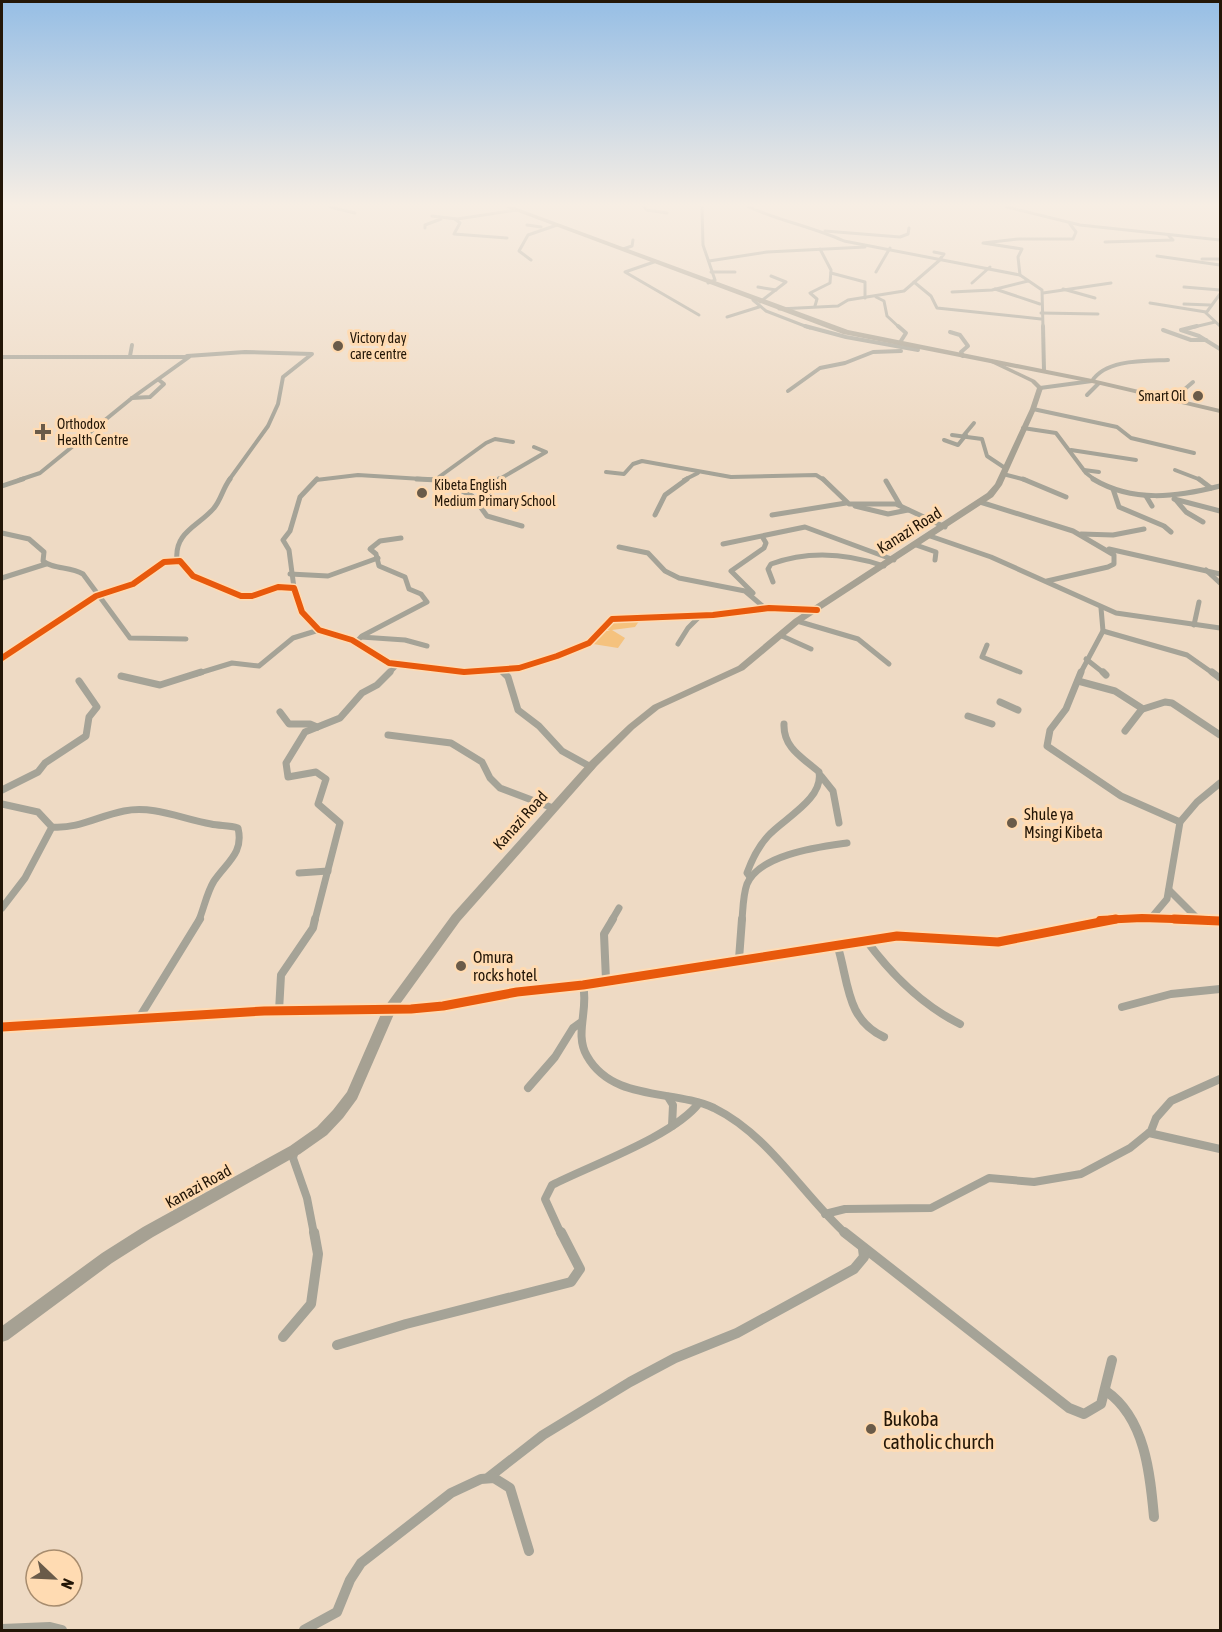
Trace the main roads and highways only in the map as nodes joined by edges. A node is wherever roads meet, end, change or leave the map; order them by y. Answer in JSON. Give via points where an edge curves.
{"nodes":[{"id":1,"x":708,"y":283,"type":"edge"},
{"id":2,"x":991,"y":361,"type":"junction"},
{"id":3,"x":1221,"y":411,"type":"edge"},
{"id":4,"x":1221,"y":921,"type":"edge"},
{"id":5,"x":389,"y":1010,"type":"junction"},
{"id":6,"x":2,"y":1027,"type":"edge"},
{"id":7,"x":2,"y":1335,"type":"edge"}],
"edges":[{"from":1,"to":2,"type":"highway","via":[[846,332]]},
{"from":2,"to":3,"type":"highway","via":[[1142,390]]},
{"from":2,"to":5,"type":"main road","name":"Kanazi Road","via":[[1027,377],[1040,388],[995,490],[945,527],[798,621],[741,668],[656,708],[631,727],[456,918]]},
{"from":4,"to":5,"type":"main road","via":[[1098,921],[996,942],[960,942],[918,934],[443,1006]]},
{"from":5,"to":6,"type":"main road","via":[[279,1011]]},
{"from":5,"to":7,"type":"main road","name":"Kanazi Road","via":[[352,1095],[322,1131],[115,1253]]}]}
